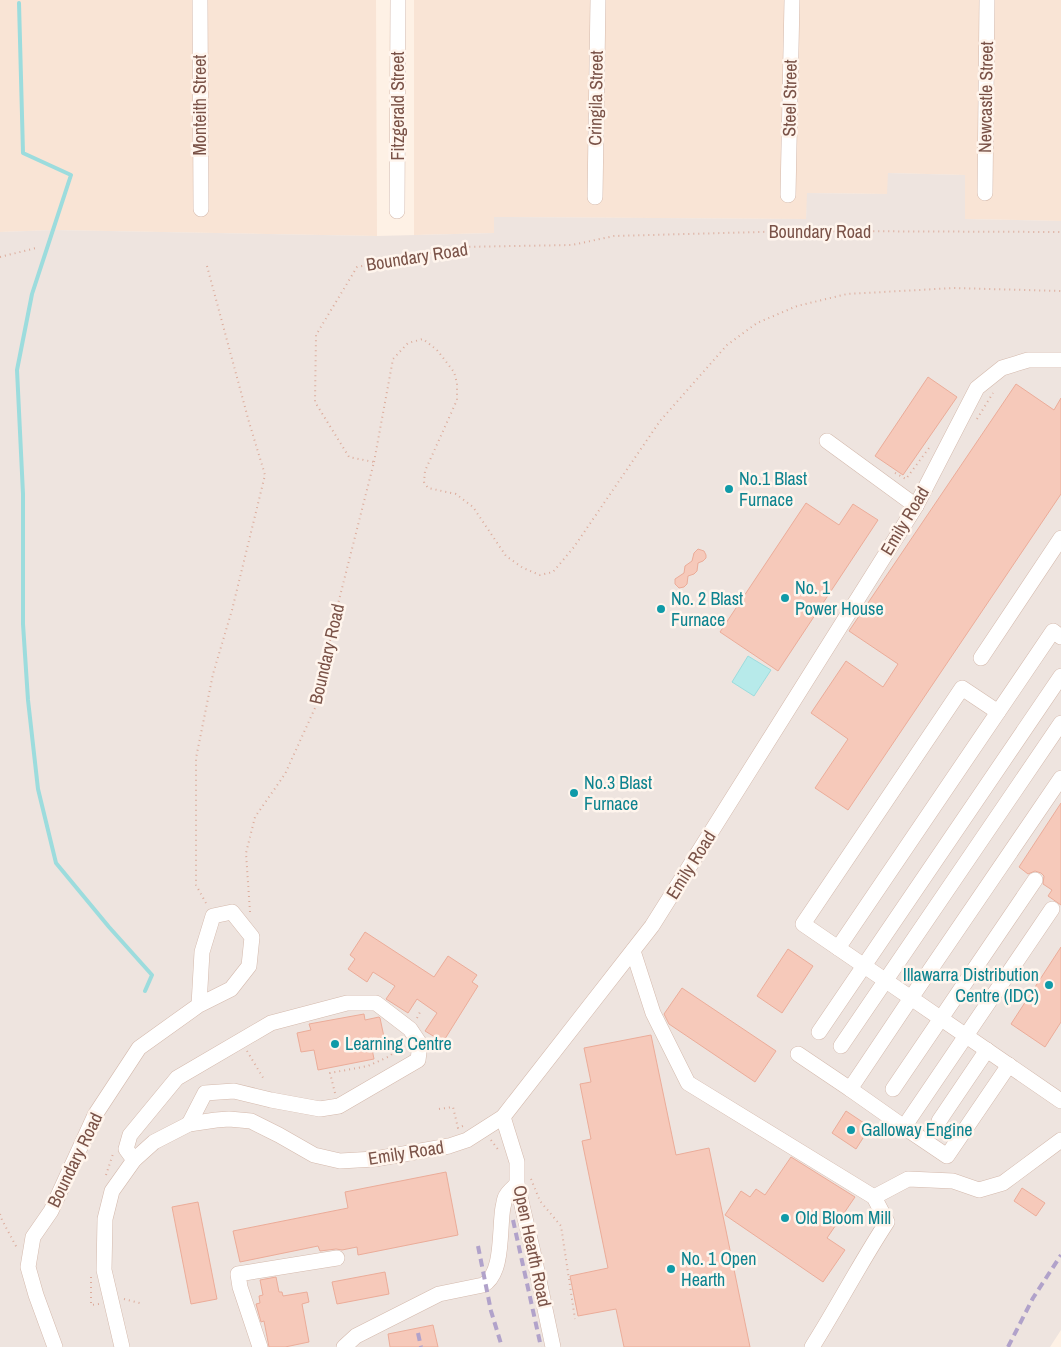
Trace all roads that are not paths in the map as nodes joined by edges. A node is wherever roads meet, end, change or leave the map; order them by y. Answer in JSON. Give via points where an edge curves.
{"nodes":[{"id":1,"x":200,"y":0,"type":"edge"},
{"id":2,"x":398,"y":0,"type":"edge"},
{"id":3,"x":598,"y":0,"type":"edge"},
{"id":4,"x":792,"y":0,"type":"edge"},
{"id":5,"x":987,"y":0,"type":"edge"},
{"id":6,"x":985,"y":194,"type":"dead end"},
{"id":7,"x":788,"y":195,"type":"dead end"},
{"id":8,"x":595,"y":197,"type":"dead end"},
{"id":9,"x":201,"y":209,"type":"dead end"},
{"id":10,"x":397,"y":211,"type":"dead end"},
{"id":11,"x":1061,"y":360,"type":"edge"},
{"id":12,"x":827,"y":441,"type":"dead end"},
{"id":13,"x":916,"y":506,"type":"junction"},
{"id":14,"x":1061,"y":538,"type":"edge"},
{"id":15,"x":1061,"y":637,"type":"edge"},
{"id":16,"x":981,"y":658,"type":"dead end"},
{"id":17,"x":1061,"y":676,"type":"edge"},
{"id":18,"x":998,"y":712,"type":"junction"},
{"id":19,"x":1061,"y":723,"type":"edge"},
{"id":20,"x":1061,"y":778,"type":"edge"},
{"id":21,"x":1035,"y":880,"type":"dead end"},
{"id":22,"x":1052,"y":910,"type":"dead end"},
{"id":23,"x":838,"y":948,"type":"junction"},
{"id":24,"x":633,"y":951,"type":"junction"},
{"id":25,"x":864,"y":966,"type":"junction"},
{"id":26,"x":886,"y":981,"type":"junction"},
{"id":27,"x":911,"y":998,"type":"junction"},
{"id":28,"x":199,"y":1005,"type":"junction"},
{"id":29,"x":941,"y":1018,"type":"junction"},
{"id":30,"x":819,"y":1032,"type":"dead end"},
{"id":31,"x":966,"y":1036,"type":"junction"},
{"id":32,"x":841,"y":1046,"type":"dead end"},
{"id":33,"x":987,"y":1050,"type":"junction"},
{"id":34,"x":798,"y":1054,"type":"dead end"},
{"id":35,"x":1009,"y":1065,"type":"junction"},
{"id":36,"x":850,"y":1089,"type":"junction"},
{"id":37,"x":893,"y":1089,"type":"dead end"},
{"id":38,"x":1061,"y":1101,"type":"edge"},
{"id":39,"x":503,"y":1117,"type":"junction"},
{"id":40,"x":939,"y":1121,"type":"dead end"},
{"id":41,"x":189,"y":1124,"type":"junction"},
{"id":42,"x":904,"y":1127,"type":"junction"},
{"id":43,"x":1061,"y":1140,"type":"edge"},
{"id":44,"x":134,"y":1160,"type":"junction"},
{"id":45,"x":516,"y":1184,"type":"junction"},
{"id":46,"x":874,"y":1197,"type":"junction"},
{"id":47,"x":337,"y":1258,"type":"dead end"},
{"id":48,"x":55,"y":1347,"type":"edge"},
{"id":49,"x":122,"y":1347,"type":"edge"},
{"id":50,"x":260,"y":1347,"type":"edge"},
{"id":51,"x":344,"y":1347,"type":"edge"},
{"id":52,"x":553,"y":1347,"type":"edge"},
{"id":53,"x":812,"y":1347,"type":"edge"}],
"edges":[{"from":1,"to":9,"type":"street","name":"Monteith Street"},
{"from":2,"to":10,"type":"street","name":"Fitzgerald Street"},
{"from":3,"to":8,"type":"street","name":"Cringila Street"},
{"from":4,"to":7,"type":"street","name":"Steel Street"},
{"from":5,"to":6,"type":"street","name":"Newcastle Street"},
{"from":11,"to":13,"type":"street","name":"Emily Road","via":[[1028,360],[1002,368],[977,388]]},
{"from":12,"to":13,"type":"street"},
{"from":13,"to":24,"type":"street","name":"Emily Road","via":[[652,926]]},
{"from":14,"to":16,"type":"street"},
{"from":15,"to":18,"type":"street","via":[[1053,631]]},
{"from":17,"to":25,"type":"street"},
{"from":18,"to":23,"type":"street"},
{"from":18,"to":23,"type":"street","via":[[962,688],[803,924]]},
{"from":19,"to":26,"type":"street"},
{"from":20,"to":27,"type":"street"},
{"from":21,"to":29,"type":"street"},
{"from":22,"to":31,"type":"street"},
{"from":23,"to":25,"type":"street"},
{"from":24,"to":39,"type":"street","name":"Emily Road"},
{"from":24,"to":46,"type":"street","via":[[653,1012],[688,1083]]},
{"from":25,"to":26,"type":"street"},
{"from":25,"to":30,"type":"street"},
{"from":26,"to":27,"type":"street"},
{"from":26,"to":32,"type":"street"},
{"from":27,"to":29,"type":"street"},
{"from":27,"to":36,"type":"street"},
{"from":28,"to":28,"type":"street","name":"Boundary Road","via":[[202,952],[213,916],[232,912],[252,936],[250,966],[230,989]]},
{"from":28,"to":48,"type":"street","name":"Boundary Road","via":[[139,1048],[95,1114],[51,1211],[33,1237],[28,1266]]},
{"from":29,"to":31,"type":"street"},
{"from":29,"to":37,"type":"street"},
{"from":31,"to":33,"type":"street"},
{"from":31,"to":42,"type":"street"},
{"from":33,"to":35,"type":"street"},
{"from":33,"to":40,"type":"street"},
{"from":34,"to":36,"type":"street"},
{"from":35,"to":38,"type":"street"},
{"from":35,"to":42,"type":"street","via":[[947,1156]]},
{"from":36,"to":42,"type":"street"},
{"from":39,"to":41,"type":"street","name":"Emily Road","via":[[467,1140],[449,1146],[375,1159],[340,1161],[314,1155],[251,1121],[229,1119]]},
{"from":39,"to":45,"type":"street","name":"Open Hearth Road","via":[[517,1162]]},
{"from":41,"to":44,"type":"street","via":[[154,1142]]},
{"from":41,"to":44,"type":"street","via":[[205,1093],[234,1091],[320,1109],[339,1106],[418,1060],[420,1044],[410,1029],[376,1003],[347,1003],[271,1023],[178,1078],[130,1135],[126,1149]]},
{"from":43,"to":46,"type":"street","via":[[1003,1183],[979,1190],[953,1181],[908,1179]]},
{"from":44,"to":49,"type":"street","via":[[112,1191],[105,1219],[104,1270]]},
{"from":45,"to":51,"type":"street","via":[[506,1196],[498,1262],[489,1282],[439,1294],[356,1336]]},
{"from":45,"to":52,"type":"street","name":"Open Hearth Road"},
{"from":46,"to":53,"type":"street","via":[[888,1222]]},
{"from":47,"to":50,"type":"street","via":[[238,1274]]}]}
